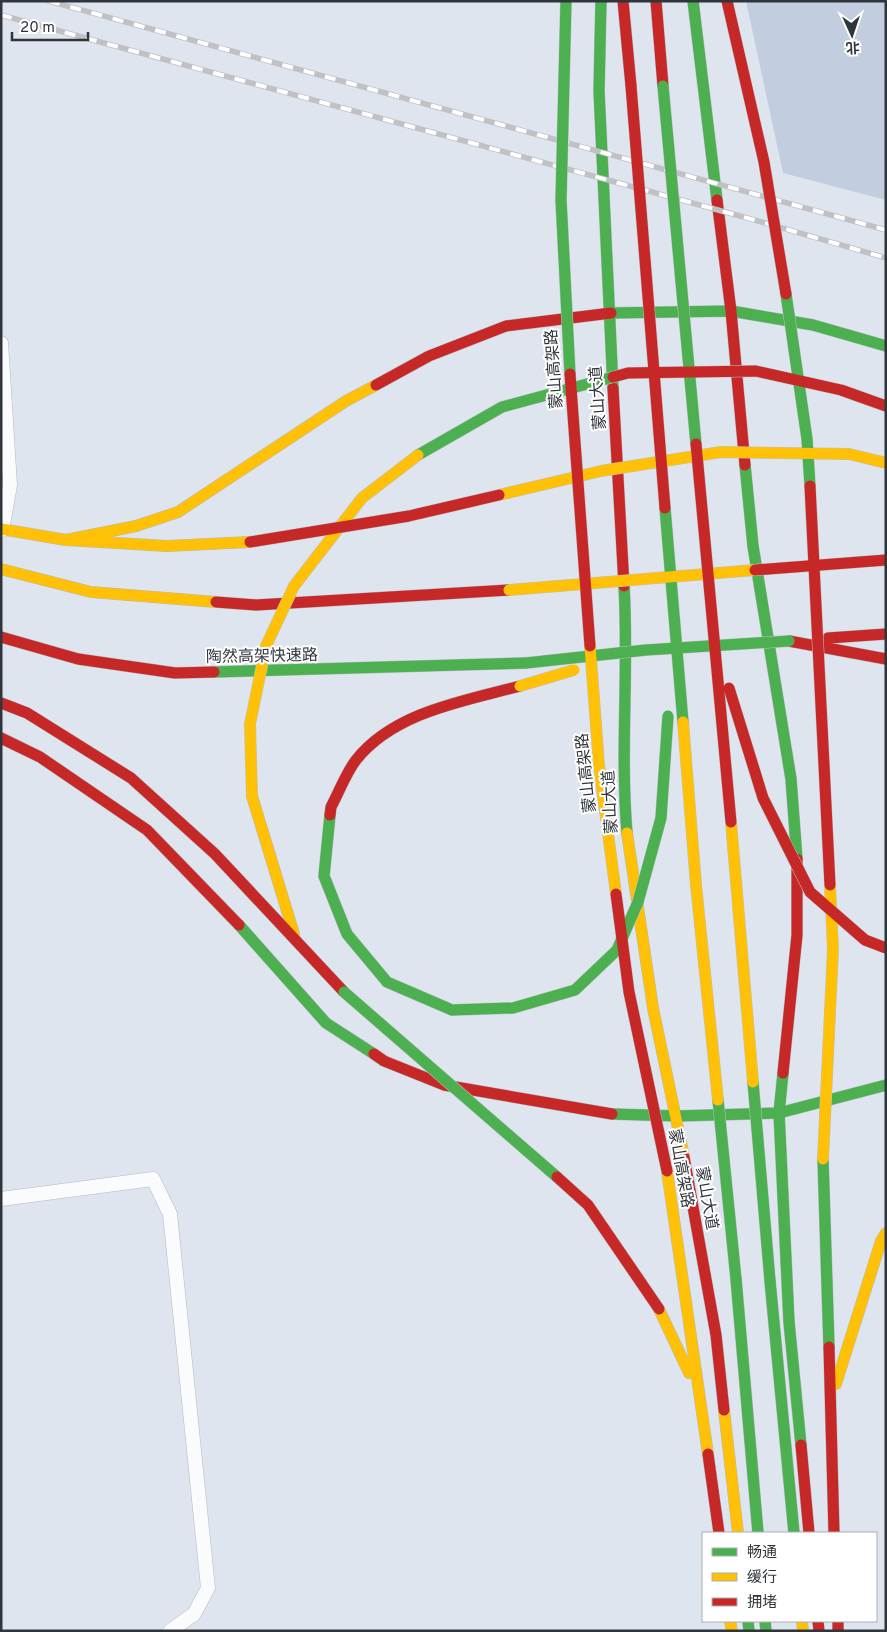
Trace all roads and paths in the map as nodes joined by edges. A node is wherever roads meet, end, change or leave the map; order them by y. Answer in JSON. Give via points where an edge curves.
{"nodes":[{"id":1,"x":566,"y":1,"type":"edge"},
{"id":2,"x":601,"y":1,"type":"edge"},
{"id":3,"x":623,"y":1,"type":"edge"},
{"id":4,"x":656,"y":1,"type":"edge"},
{"id":5,"x":693,"y":1,"type":"edge"},
{"id":6,"x":727,"y":1,"type":"edge"},
{"id":7,"x":732,"y":311,"type":"junction"},
{"id":8,"x":608,"y":313,"type":"junction"},
{"id":9,"x":1,"y":343,"type":"edge"},
{"id":10,"x":886,"y":346,"type":"edge"},
{"id":11,"x":886,"y":406,"type":"edge"},
{"id":12,"x":886,"y":463,"type":"edge"},
{"id":13,"x":2,"y":530,"type":"edge"},
{"id":14,"x":66,"y":540,"type":"junction"},
{"id":15,"x":886,"y":560,"type":"edge"},
{"id":16,"x":1,"y":569,"type":"edge"},
{"id":17,"x":674,"y":630,"type":"junction"},
{"id":18,"x":712,"y":634,"type":"junction"},
{"id":19,"x":886,"y":634,"type":"edge"},
{"id":20,"x":1,"y":637,"type":"edge"},
{"id":21,"x":789,"y":641,"type":"junction"},
{"id":22,"x":646,"y":650,"type":"junction"},
{"id":23,"x":886,"y":659,"type":"edge"},
{"id":24,"x":1,"y":703,"type":"edge"},
{"id":25,"x":1,"y":738,"type":"edge"},
{"id":26,"x":296,"y":940,"type":"junction"},
{"id":27,"x":886,"y":948,"type":"edge"},
{"id":28,"x":886,"y":1085,"type":"edge"},
{"id":29,"x":779,"y":1113,"type":"junction"},
{"id":30,"x":677,"y":1116,"type":"junction"},
{"id":31,"x":1,"y":1199,"type":"edge"},
{"id":32,"x":886,"y":1233,"type":"edge"},
{"id":33,"x":702,"y":1400,"type":"junction"},
{"id":34,"x":830,"y":1405,"type":"junction"},
{"id":35,"x":719,"y":1532,"type":"edge"},
{"id":36,"x":738,"y":1532,"type":"edge"},
{"id":37,"x":758,"y":1532,"type":"edge"},
{"id":38,"x":794,"y":1532,"type":"edge"},
{"id":39,"x":810,"y":1532,"type":"edge"},
{"id":40,"x":834,"y":1532,"type":"edge"},
{"id":41,"x":170,"y":1631,"type":"edge"}],
"edges":[{"from":1,"to":33,"type":"main road","name":"蒙山高架路","bridge":true,"via":[[561,200],[566,316],[599,765],[629,992],[667,1171]]},
{"from":2,"to":8,"type":"main road","name":"蒙山大道","via":[[599,91]]},
{"from":3,"to":17,"type":"main road","bridge":true},
{"from":4,"to":18,"type":"main road","bridge":true},
{"from":5,"to":7,"type":"main road"},
{"from":6,"to":34,"type":"main road","bridge":true,"via":[[764,162],[807,440],[833,949],[823,1159]]},
{"from":7,"to":8,"type":"main road"},
{"from":7,"to":10,"type":"main road","via":[[813,325]]},
{"from":7,"to":29,"type":"main road","via":[[754,546],[791,778],[797,836],[798,935]]},
{"from":8,"to":14,"type":"main road","via":[[506,326],[429,356],[346,401],[178,512],[136,526]]},
{"from":8,"to":30,"type":"main road","name":"蒙山大道","via":[[626,612],[623,786],[629,854],[653,1008]]},
{"from":9,"to":13,"type":"lane","via":[[10,485]]},
{"from":11,"to":26,"type":"main road","bridge":true,"via":[[841,390],[756,371],[628,373],[502,407],[410,459],[362,498],[294,586],[266,646],[250,724],[252,796]]},
{"from":12,"to":14,"type":"main road","bridge":true,"via":[[849,454],[721,452],[601,470],[409,516],[250,542],[167,546]]},
{"from":13,"to":14,"type":"main road"},
{"from":15,"to":16,"type":"main road","bridge":true,"via":[[510,590],[256,605],[91,592]]},
{"from":17,"to":22,"type":"main road","bridge":true,"via":[[661,818],[638,902],[617,950],[576,990],[513,1008],[452,1010],[387,982],[347,934],[324,876],[331,807],[356,760],[390,728],[448,706]]},
{"from":17,"to":37,"type":"main road","bridge":true},
{"from":18,"to":27,"type":"main road","bridge":true,"via":[[763,798],[810,892],[865,940]]},
{"from":18,"to":38,"type":"main road","bridge":true},
{"from":19,"to":21,"type":"main road"},
{"from":20,"to":22,"type":"main road","name":"陶然高架快速路","bridge":true,"via":[[78,659],[175,673],[526,663]]},
{"from":21,"to":22,"type":"main road","bridge":true},
{"from":21,"to":23,"type":"main road"},
{"from":24,"to":26,"type":"main road","via":[[27,713],[131,778],[215,854]]},
{"from":25,"to":30,"type":"main road","via":[[40,757],[146,830],[217,900],[326,1023],[384,1062],[444,1085],[616,1115]]},
{"from":26,"to":33,"type":"main road","bridge":true,"via":[[344,992],[588,1204],[659,1309]]},
{"from":28,"to":29,"type":"main road"},
{"from":29,"to":30,"type":"main road"},
{"from":29,"to":39,"type":"main road","via":[[789,1322]]},
{"from":30,"to":36,"type":"main road","name":"蒙山大道","via":[[716,1335]]},
{"from":31,"to":41,"type":"lane","via":[[153,1179],[170,1214],[208,1588],[194,1614]]},
{"from":32,"to":34,"type":"main road"},
{"from":33,"to":35,"type":"main road","name":"蒙山高架路"},
{"from":34,"to":40,"type":"main road"}]}
